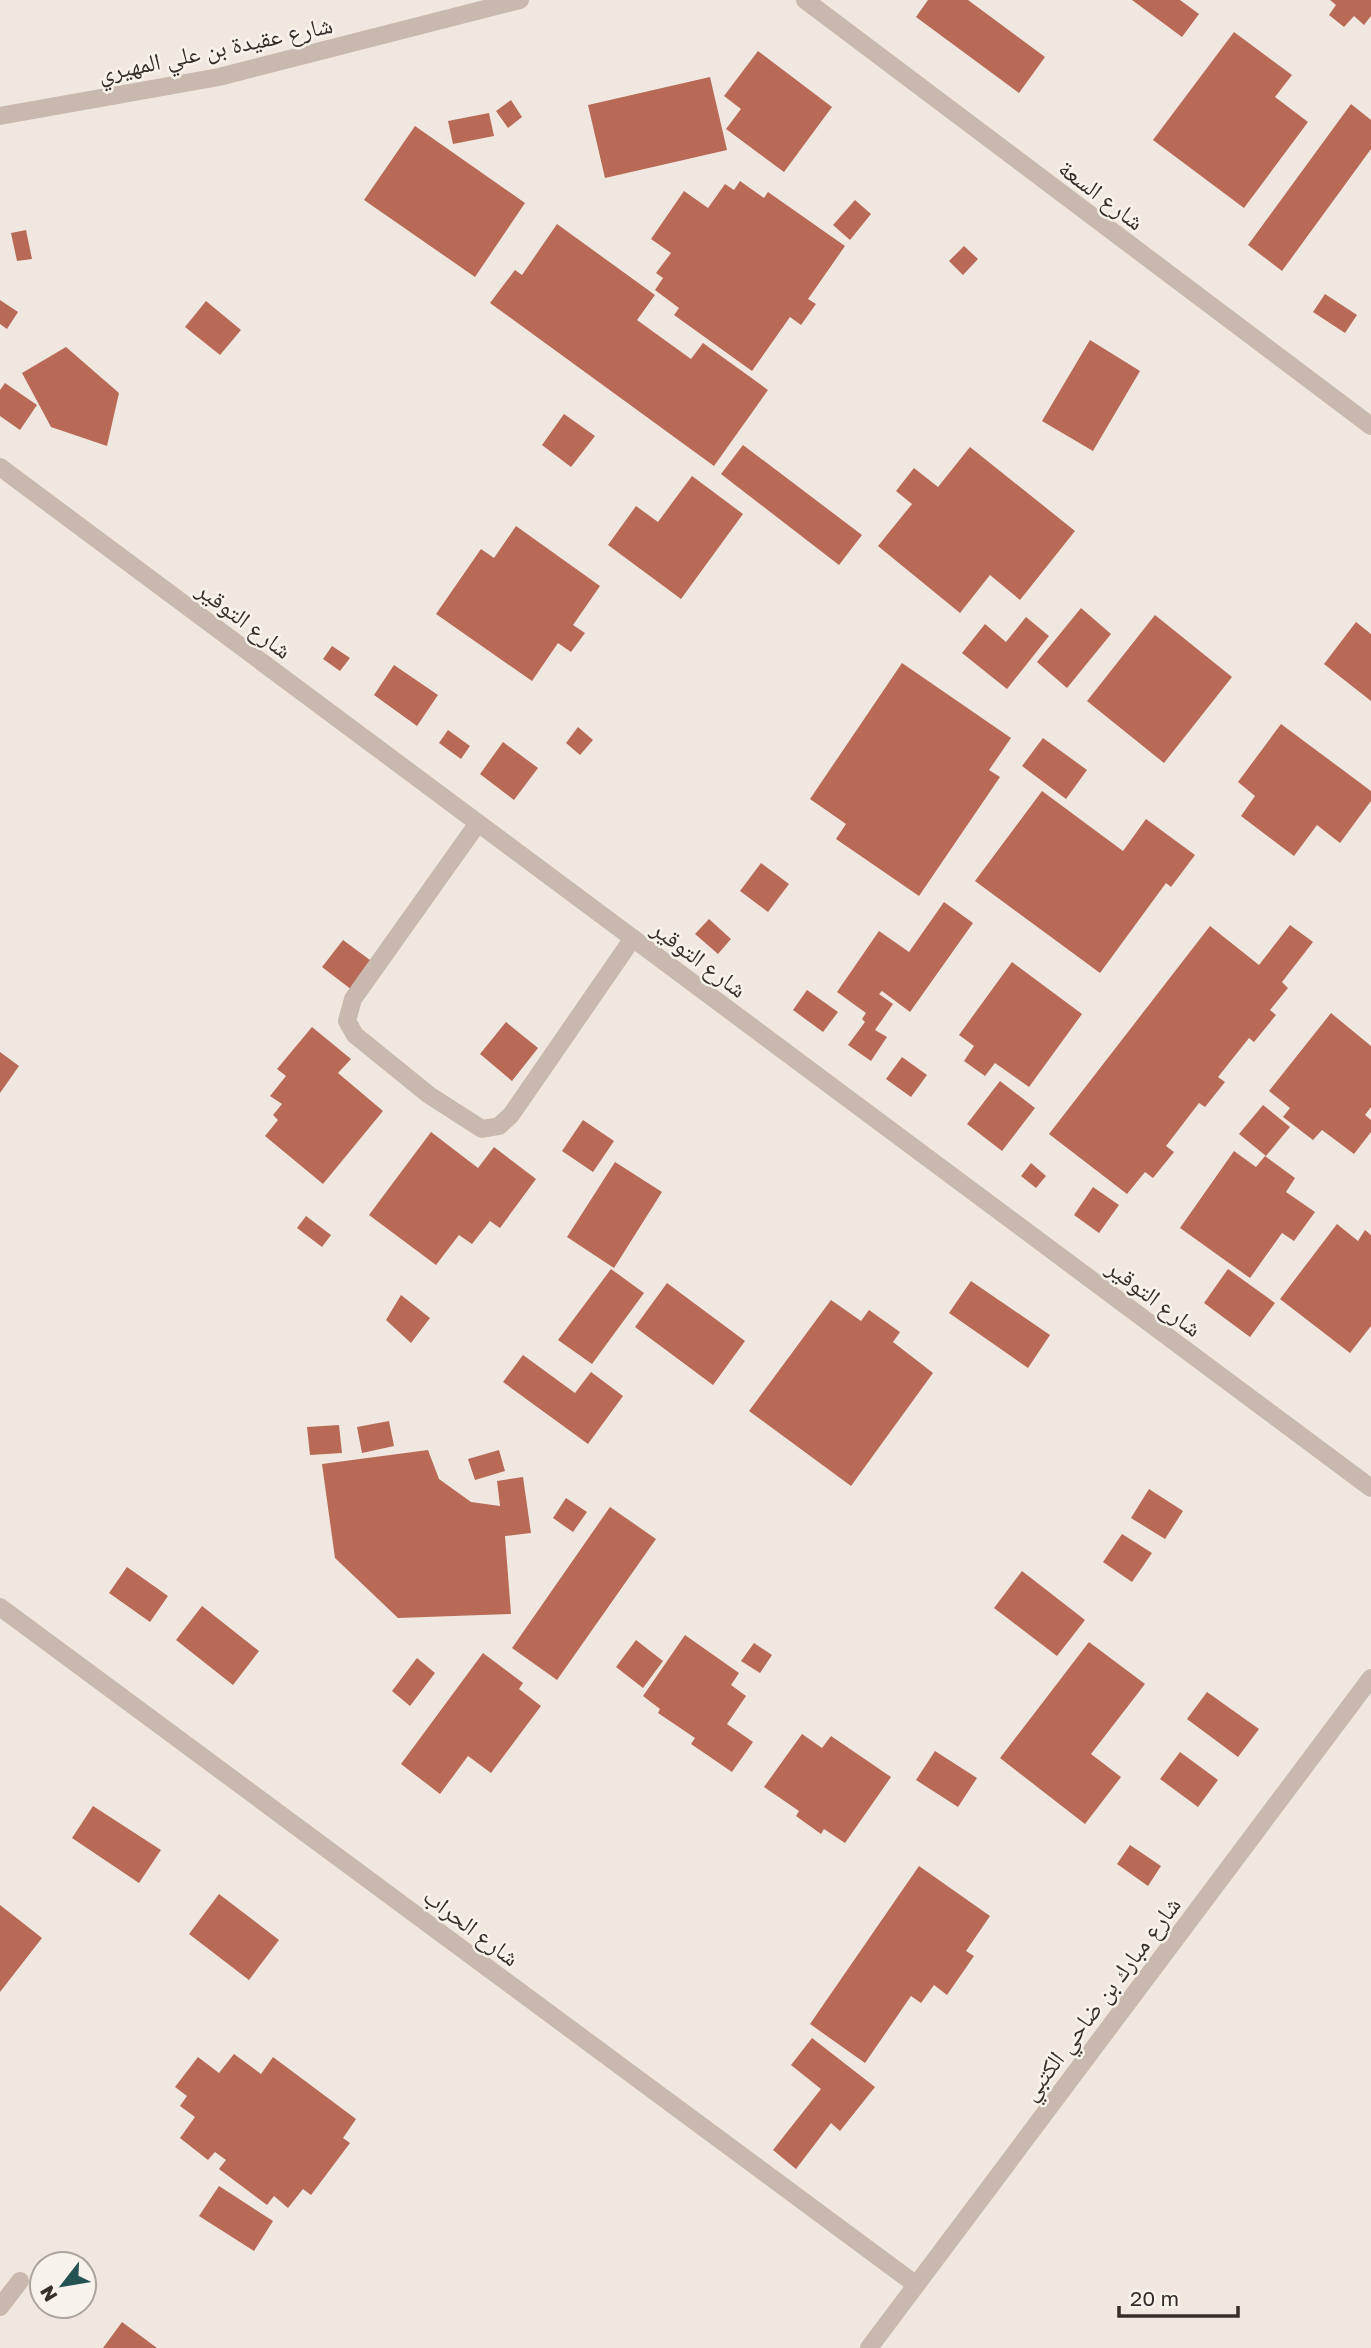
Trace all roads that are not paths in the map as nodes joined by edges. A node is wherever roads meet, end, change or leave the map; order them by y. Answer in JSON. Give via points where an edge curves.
{"nodes":[{"id":1,"x":520,"y":0,"type":"edge"},
{"id":2,"x":805,"y":0,"type":"edge"},
{"id":3,"x":0,"y":116,"type":"edge"},
{"id":4,"x":1371,"y":426,"type":"edge"},
{"id":5,"x":0,"y":467,"type":"edge"},
{"id":6,"x":478,"y":823,"type":"junction"},
{"id":7,"x":633,"y":938,"type":"junction"},
{"id":8,"x":1371,"y":1488,"type":"edge"},
{"id":9,"x":0,"y":1607,"type":"edge"},
{"id":10,"x":1371,"y":1678,"type":"edge"},
{"id":11,"x":19,"y":2281,"type":"dead end"},
{"id":12,"x":915,"y":2284,"type":"junction"},
{"id":13,"x":0,"y":2307,"type":"edge"},
{"id":14,"x":869,"y":2348,"type":"edge"}],
"edges":[{"from":1,"to":3,"type":"street","name":"شارع عقيدة بن علي المهيري","via":[[219,77]]},
{"from":2,"to":4,"type":"street","name":"شارع السعة"},
{"from":5,"to":6,"type":"street","name":"شارع التوقير"},
{"from":6,"to":7,"type":"street","name":"شارع التوقير"},
{"from":6,"to":7,"type":"street","via":[[353,999],[347,1021],[355,1035],[429,1095],[482,1129],[499,1126]]},
{"from":7,"to":8,"type":"street","name":"شارع التوقير"},
{"from":9,"to":12,"type":"street","name":"شارع الحراب"},
{"from":10,"to":12,"type":"street","name":"شارع مبارك بن ضاحي الكتبي"},
{"from":11,"to":13,"type":"street"},
{"from":12,"to":14,"type":"street","name":"شارع مبارك بن ضاحي الكتبي"}]}
